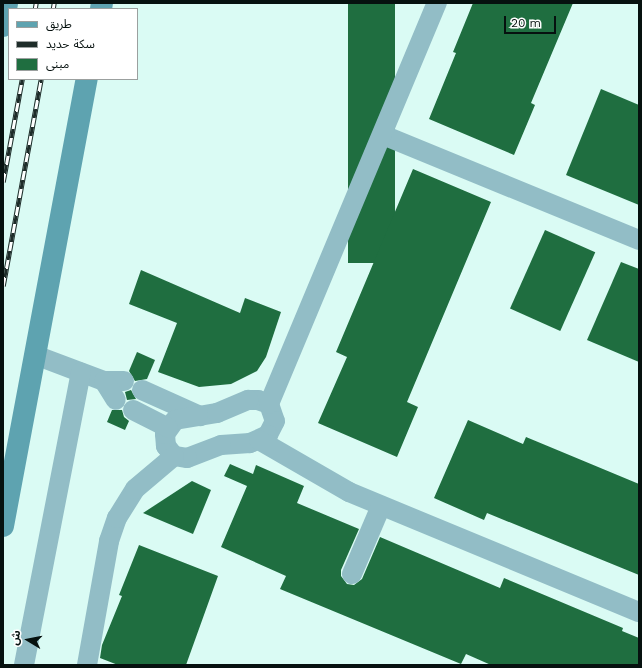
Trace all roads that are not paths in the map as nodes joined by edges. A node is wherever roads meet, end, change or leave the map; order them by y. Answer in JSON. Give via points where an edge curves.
{"nodes":[{"id":1,"x":437,"y":3,"type":"edge"},
{"id":2,"x":87,"y":80,"type":"edge"},
{"id":3,"x":383,"y":135,"type":"junction"},
{"id":4,"x":639,"y":240,"type":"edge"},
{"id":5,"x":35,"y":355,"type":"junction"},
{"id":6,"x":81,"y":373,"type":"junction"},
{"id":7,"x":124,"y":381,"type":"dead end"},
{"id":8,"x":104,"y":382,"type":"junction"},
{"id":9,"x":142,"y":390,"type":"dead end"},
{"id":10,"x":116,"y":400,"type":"dead end"},
{"id":11,"x":268,"y":404,"type":"junction"},
{"id":12,"x":133,"y":410,"type":"dead end"},
{"id":13,"x":200,"y":416,"type":"junction"},
{"id":14,"x":168,"y":428,"type":"junction"},
{"id":15,"x":259,"y":440,"type":"junction"},
{"id":16,"x":174,"y":456,"type":"junction"},
{"id":17,"x":381,"y":506,"type":"junction"},
{"id":18,"x":3,"y":526,"type":"edge"},
{"id":19,"x":352,"y":574,"type":"dead end"},
{"id":20,"x":639,"y":612,"type":"edge"},
{"id":21,"x":24,"y":665,"type":"edge"},
{"id":22,"x":87,"y":665,"type":"edge"}],
"edges":[{"from":1,"to":3,"type":"street"},
{"from":2,"to":5,"type":"main road"},
{"from":3,"to":4,"type":"street"},
{"from":3,"to":11,"type":"street"},
{"from":5,"to":6,"type":"street"},
{"from":5,"to":18,"type":"main road"},
{"from":6,"to":8,"type":"street"},
{"from":6,"to":21,"type":"street"},
{"from":7,"to":8,"type":"street"},
{"from":8,"to":10,"type":"street"},
{"from":9,"to":13,"type":"street"},
{"from":11,"to":13,"type":"street","via":[[248,400],[217,413]]},
{"from":11,"to":15,"type":"street","via":[[274,414],[273,428]]},
{"from":12,"to":14,"type":"street"},
{"from":13,"to":14,"type":"street","via":[[175,420]]},
{"from":14,"to":16,"type":"street","via":[[165,442]]},
{"from":15,"to":16,"type":"street","via":[[221,445],[187,458]]},
{"from":15,"to":17,"type":"street","via":[[349,492]]},
{"from":16,"to":22,"type":"street","via":[[135,489],[117,518],[109,540]]},
{"from":17,"to":19,"type":"street"},
{"from":17,"to":20,"type":"street"}]}
